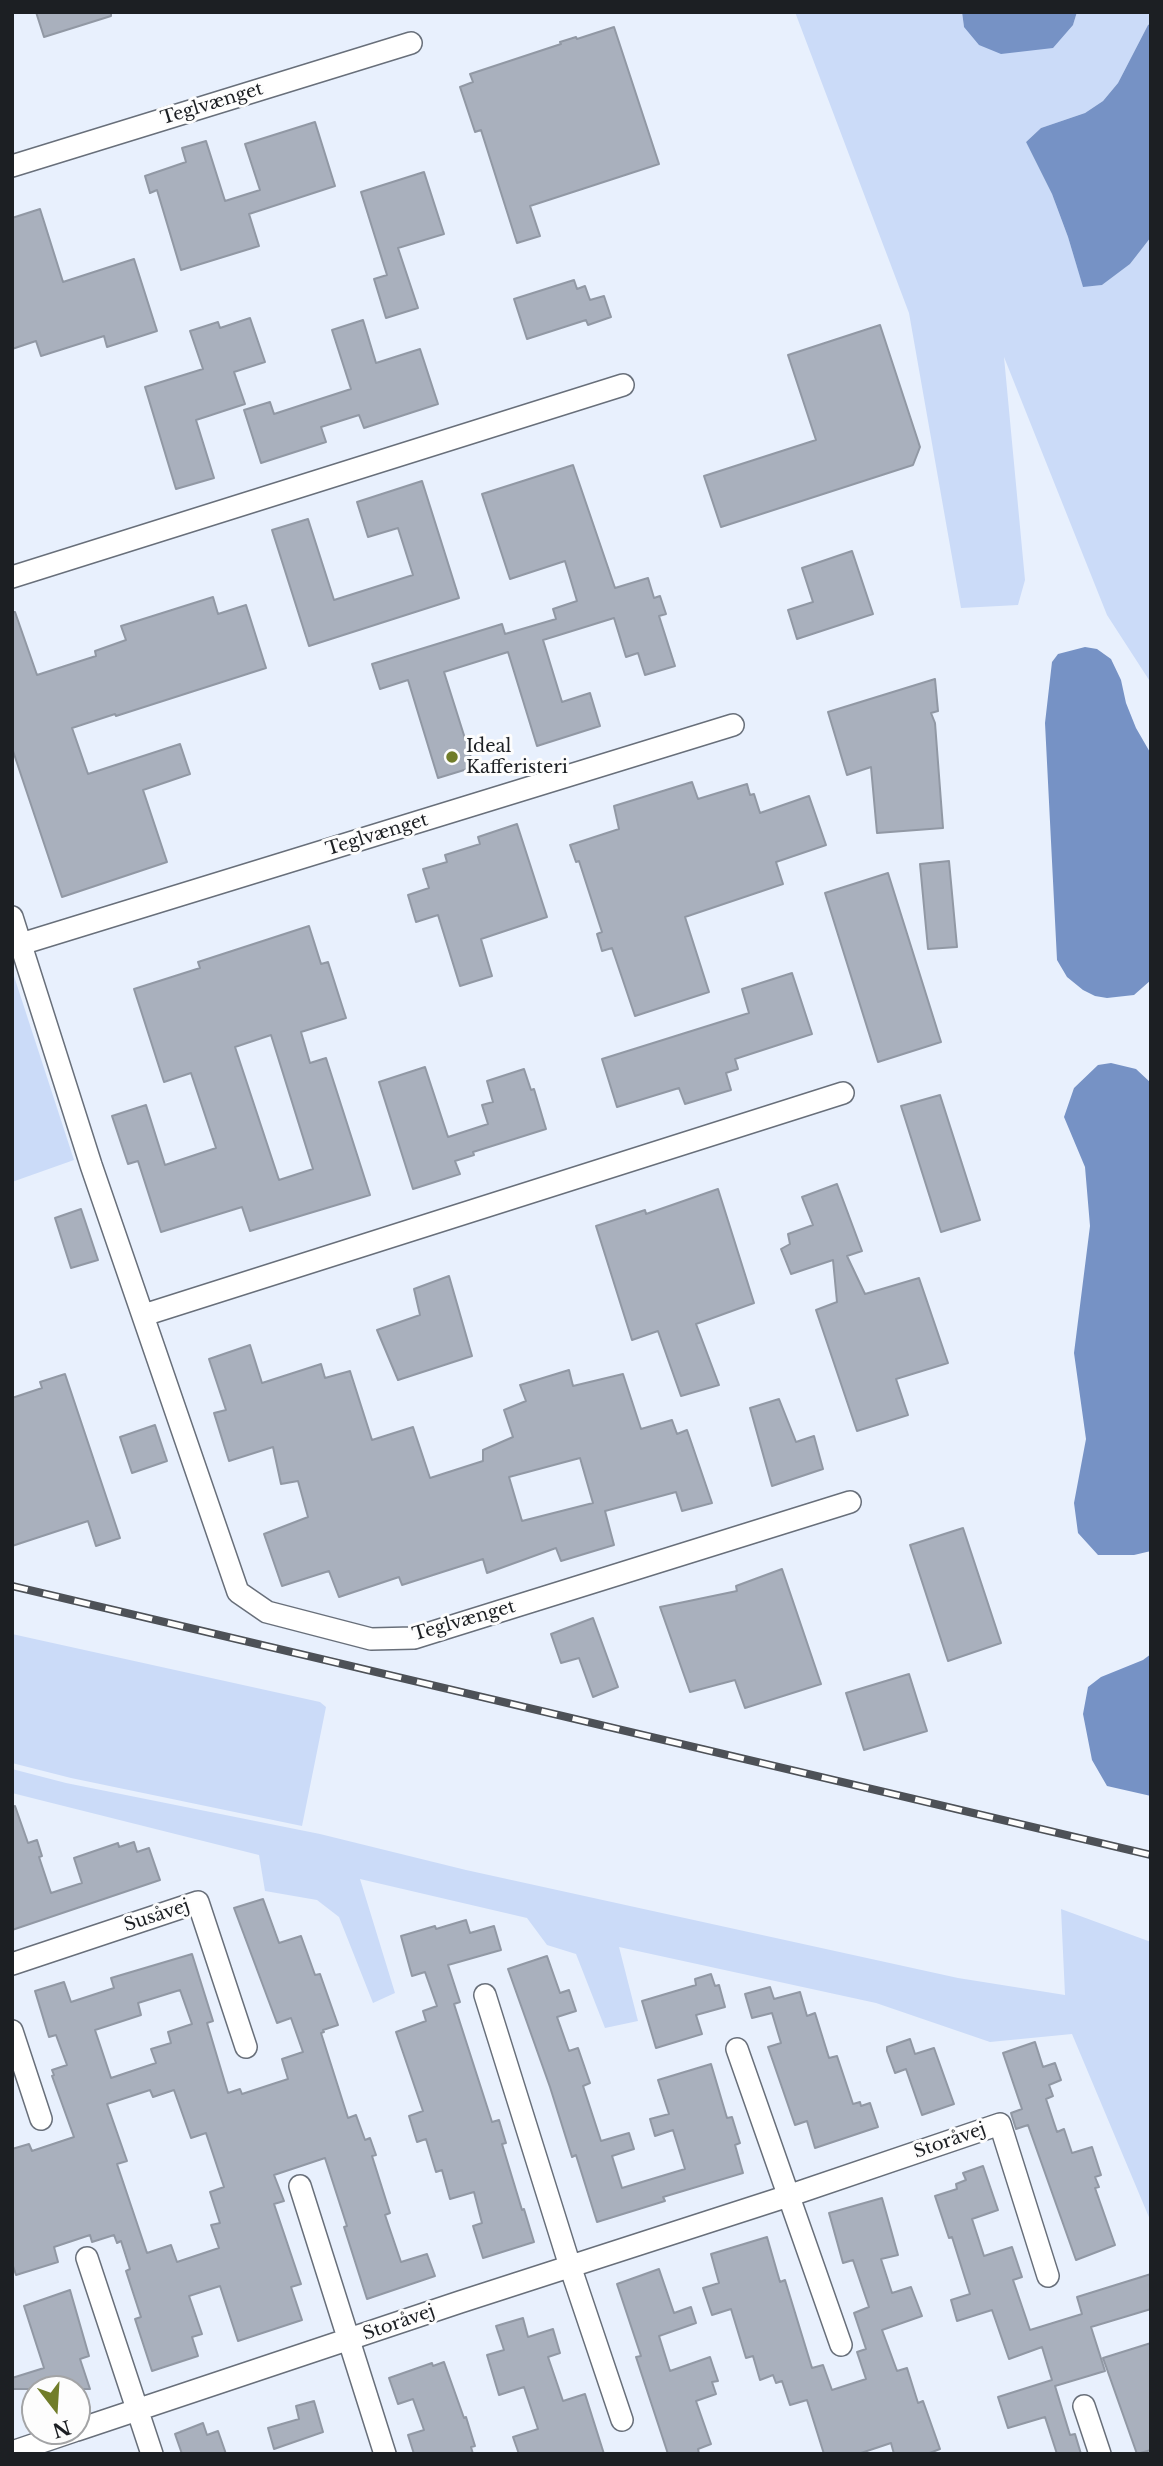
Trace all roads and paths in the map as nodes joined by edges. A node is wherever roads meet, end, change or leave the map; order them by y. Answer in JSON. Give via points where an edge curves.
{"nodes":[{"id":1,"x":411,"y":43,"type":"dead end"},
{"id":2,"x":12,"y":166,"type":"edge"},
{"id":3,"x":623,"y":385,"type":"dead end"},
{"id":4,"x":12,"y":577,"type":"edge"},
{"id":5,"x":733,"y":725,"type":"dead end"},
{"id":6,"x":12,"y":917,"type":"edge"},
{"id":7,"x":21,"y":944,"type":"junction"},
{"id":8,"x":844,"y":1093,"type":"dead end"},
{"id":9,"x":144,"y":1315,"type":"junction"},
{"id":10,"x":850,"y":1502,"type":"dead end"},
{"id":11,"x":12,"y":1964,"type":"edge"},
{"id":12,"x":485,"y":1995,"type":"dead end"},
{"id":13,"x":12,"y":2031,"type":"edge"},
{"id":14,"x":246,"y":2047,"type":"dead end"},
{"id":15,"x":737,"y":2049,"type":"dead end"},
{"id":16,"x":41,"y":2119,"type":"dead end"},
{"id":17,"x":300,"y":2186,"type":"dead end"},
{"id":18,"x":788,"y":2196,"type":"junction"},
{"id":19,"x":87,"y":2258,"type":"dead end"},
{"id":20,"x":570,"y":2266,"type":"junction"},
{"id":21,"x":1048,"y":2276,"type":"dead end"},
{"id":22,"x":348,"y":2341,"type":"junction"},
{"id":23,"x":841,"y":2345,"type":"dead end"},
{"id":24,"x":1084,"y":2406,"type":"dead end"},
{"id":25,"x":137,"y":2410,"type":"junction"},
{"id":26,"x":622,"y":2420,"type":"dead end"},
{"id":27,"x":91,"y":2425,"type":"edge"},
{"id":28,"x":32,"y":2445,"type":"edge"},
{"id":29,"x":12,"y":2452,"type":"edge"},
{"id":30,"x":152,"y":2454,"type":"edge"},
{"id":31,"x":385,"y":2454,"type":"edge"},
{"id":32,"x":1100,"y":2454,"type":"edge"}],
"edges":[{"from":1,"to":2,"type":"street","name":"Teglvænget"},
{"from":3,"to":4,"type":"street"},
{"from":5,"to":7,"type":"street","name":"Teglvænget"},
{"from":6,"to":7,"type":"street","name":"Teglvænget"},
{"from":7,"to":9,"type":"street","name":"Teglvænget"},
{"from":8,"to":9,"type":"street"},
{"from":9,"to":10,"type":"street","name":"Teglvænget","via":[[238,1592],[267,1612],[371,1639],[414,1638]]},
{"from":11,"to":14,"type":"street","name":"Susåvej","via":[[198,1902]]},
{"from":12,"to":20,"type":"street"},
{"from":13,"to":16,"type":"street"},
{"from":15,"to":18,"type":"street"},
{"from":17,"to":22,"type":"street","name":"Storåvej"},
{"from":18,"to":20,"type":"street","name":"Storåvej"},
{"from":18,"to":21,"type":"street","name":"Storåvej","via":[[1000,2124]]},
{"from":18,"to":23,"type":"street"},
{"from":19,"to":25,"type":"street"},
{"from":20,"to":22,"type":"street","name":"Storåvej"},
{"from":20,"to":26,"type":"street"},
{"from":22,"to":25,"type":"street","name":"Storåvej"},
{"from":22,"to":31,"type":"street","name":"Storåvej"},
{"from":24,"to":32,"type":"street"},
{"from":25,"to":27,"type":"street","name":"Storåvej"},
{"from":25,"to":30,"type":"street"},
{"from":28,"to":29,"type":"street","name":"Storåvej"}]}
